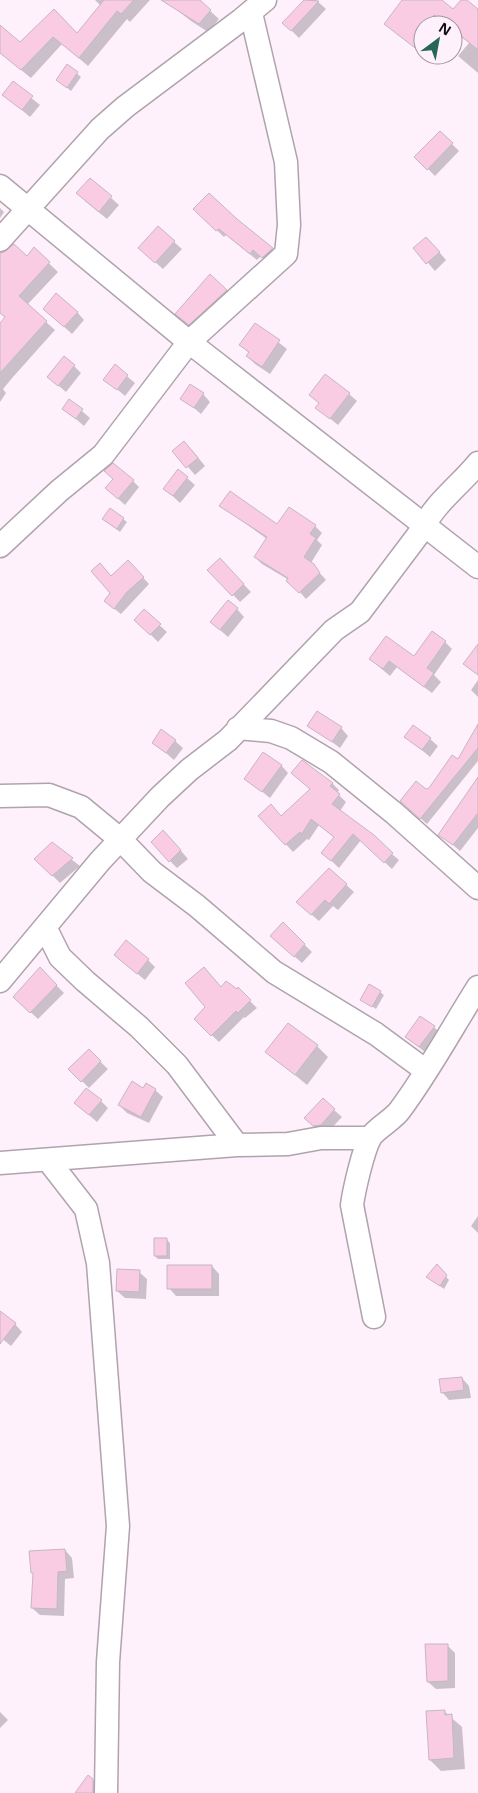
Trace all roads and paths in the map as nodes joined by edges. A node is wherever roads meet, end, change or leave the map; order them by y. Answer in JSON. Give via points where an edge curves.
{"nodes":[{"id":1,"x":258,"y":6,"type":"edge"},
{"id":2,"x":0,"y":186,"type":"edge"},
{"id":3,"x":28,"y":210,"type":"junction"},
{"id":4,"x":0,"y":240,"type":"edge"},
{"id":5,"x":189,"y":342,"type":"junction"},
{"id":6,"x":477,"y":466,"type":"edge"},
{"id":7,"x":424,"y":527,"type":"junction"},
{"id":8,"x":0,"y":546,"type":"edge"},
{"id":9,"x":478,"y":568,"type":"edge"},
{"id":10,"x":238,"y":728,"type":"junction"},
{"id":11,"x":0,"y":796,"type":"edge"},
{"id":12,"x":121,"y":840,"type":"junction"},
{"id":13,"x":478,"y":888,"type":"edge"},
{"id":14,"x":45,"y":927,"type":"junction"},
{"id":15,"x":0,"y":981,"type":"edge"},
{"id":16,"x":478,"y":987,"type":"edge"},
{"id":17,"x":425,"y":1070,"type":"junction"},
{"id":18,"x":370,"y":1138,"type":"junction"},
{"id":19,"x":237,"y":1146,"type":"junction"},
{"id":20,"x":48,"y":1160,"type":"junction"},
{"id":21,"x":0,"y":1163,"type":"edge"},
{"id":22,"x":374,"y":1317,"type":"dead end"},
{"id":23,"x":106,"y":1793,"type":"edge"}],
"edges":[{"from":1,"to":3,"type":"street","via":[[124,107],[100,129]]},
{"from":1,"to":5,"type":"street","via":[[286,162],[289,225],[286,254]]},
{"from":2,"to":3,"type":"street"},
{"from":3,"to":4,"type":"street"},
{"from":3,"to":5,"type":"street"},
{"from":5,"to":7,"type":"street"},
{"from":5,"to":8,"type":"street","via":[[103,455]]},
{"from":6,"to":7,"type":"street","via":[[430,513]]},
{"from":7,"to":9,"type":"street"},
{"from":7,"to":10,"type":"street","via":[[360,612],[334,630]]},
{"from":10,"to":12,"type":"street","via":[[160,797]]},
{"from":10,"to":13,"type":"street","via":[[271,731],[291,738],[331,762]]},
{"from":11,"to":12,"type":"street","via":[[57,798],[81,807]]},
{"from":12,"to":14,"type":"street"},
{"from":12,"to":17,"type":"street","via":[[152,872],[274,972],[376,1034]]},
{"from":14,"to":15,"type":"street"},
{"from":14,"to":19,"type":"street","via":[[60,956],[85,982],[139,1026],[177,1065]]},
{"from":16,"to":17,"type":"street"},
{"from":17,"to":18,"type":"street","via":[[399,1112]]},
{"from":18,"to":19,"type":"street","via":[[321,1138],[288,1144]]},
{"from":18,"to":22,"type":"street","via":[[352,1205]]},
{"from":19,"to":20,"type":"street"},
{"from":20,"to":21,"type":"street"},
{"from":20,"to":23,"type":"street","via":[[86,1209],[98,1263],[118,1526],[108,1662]]}]}
